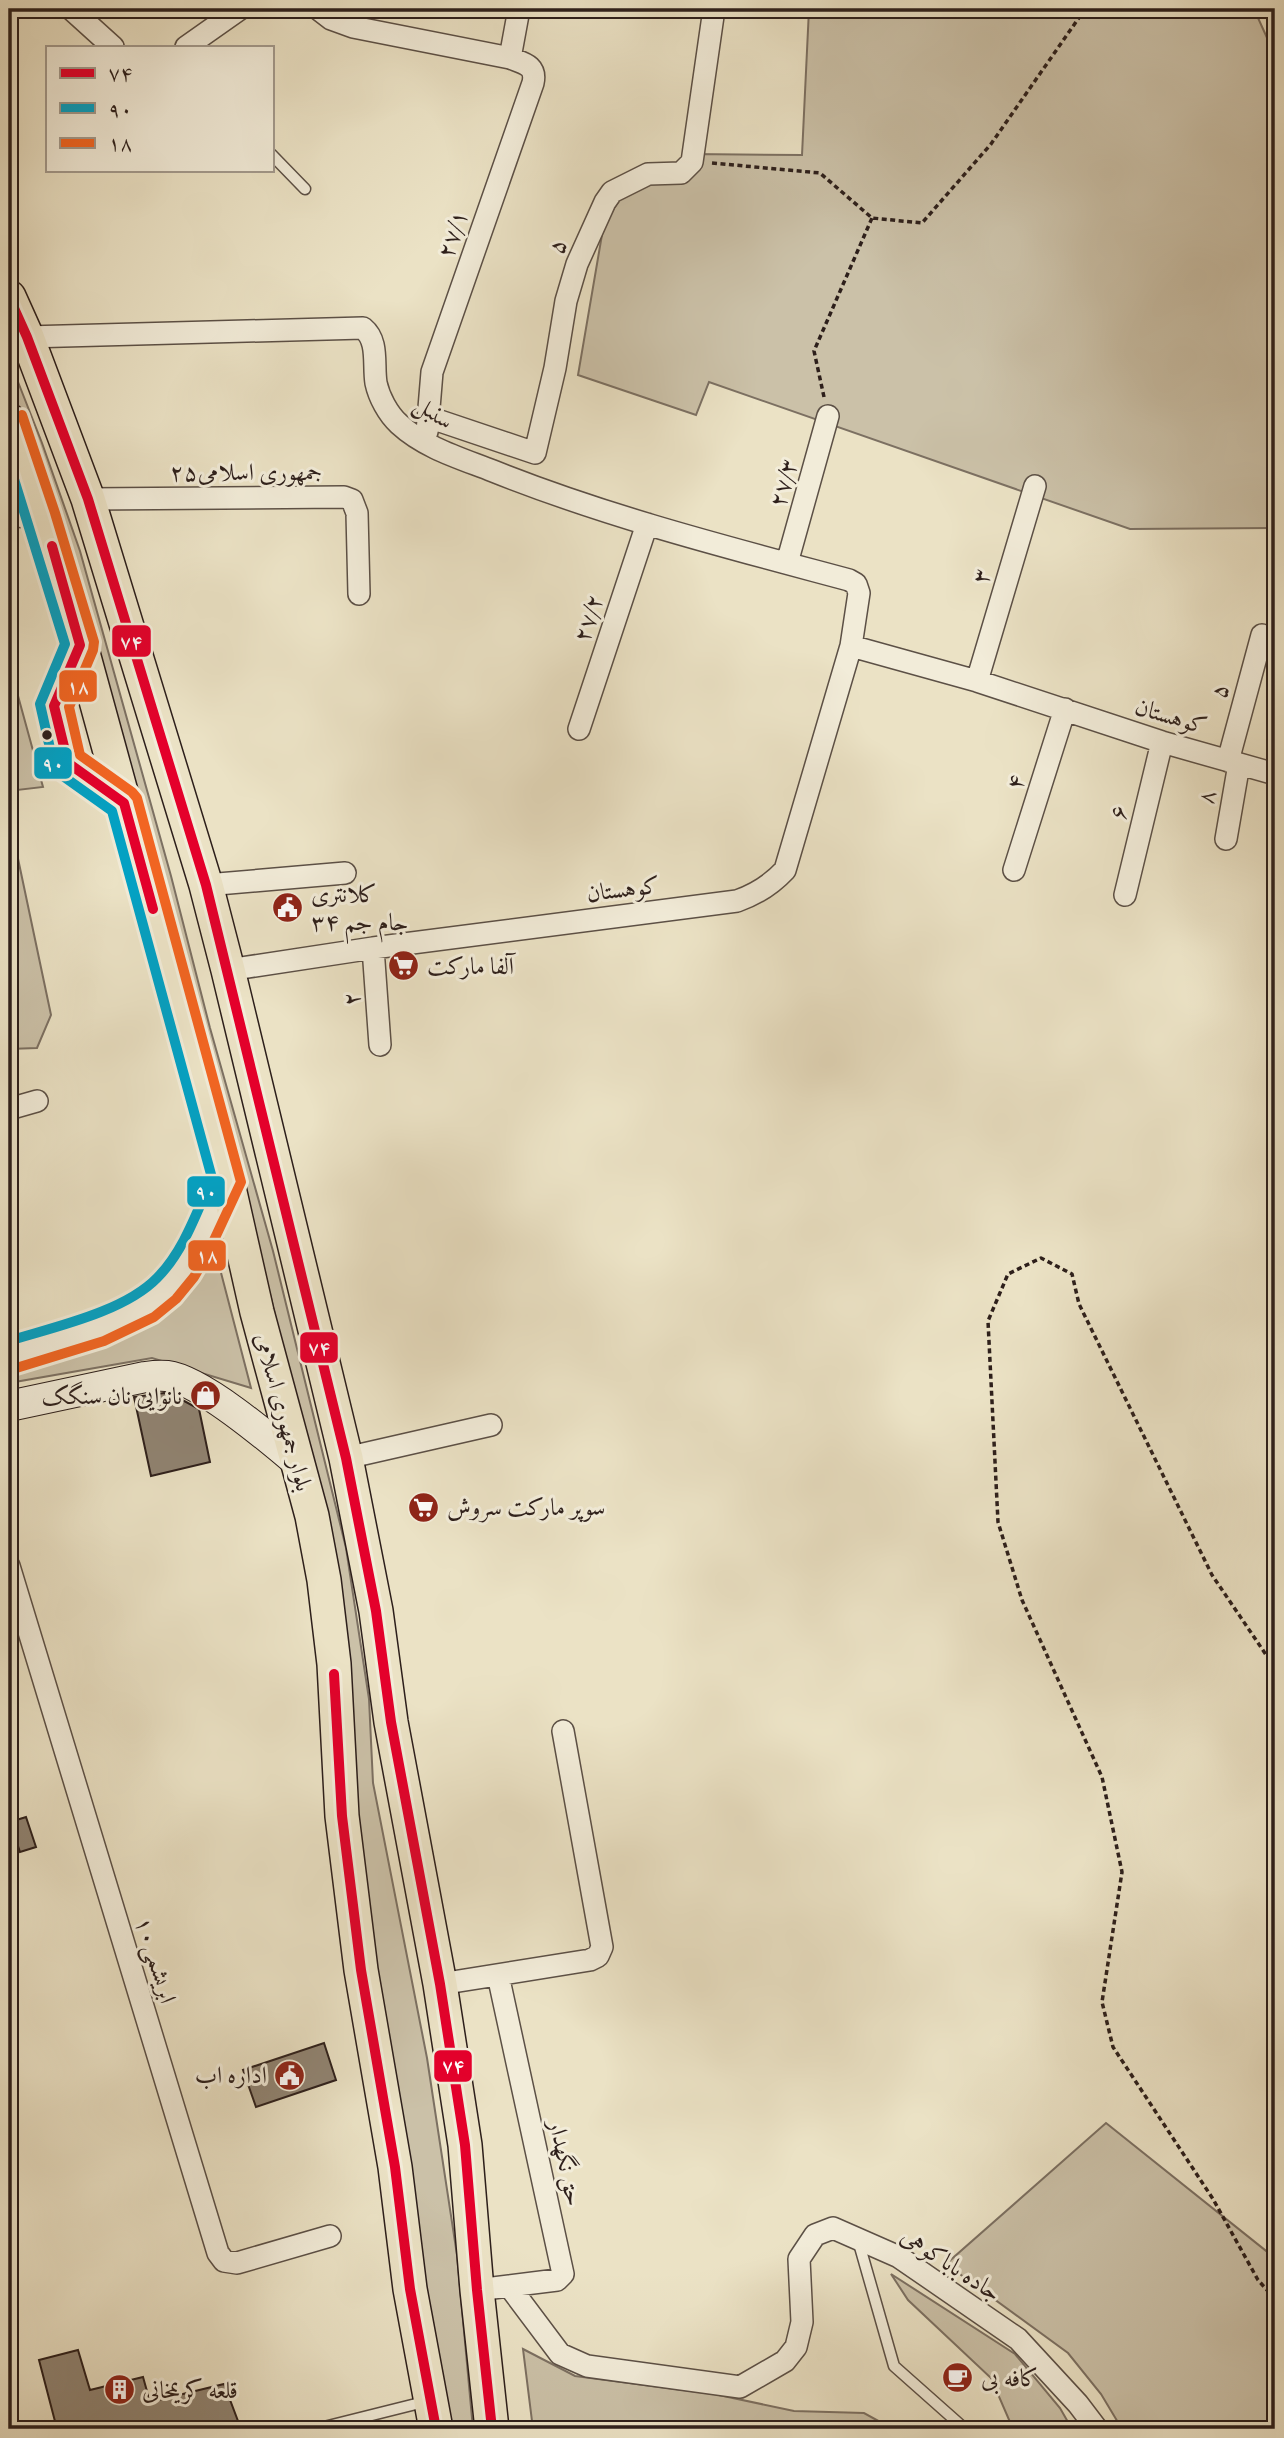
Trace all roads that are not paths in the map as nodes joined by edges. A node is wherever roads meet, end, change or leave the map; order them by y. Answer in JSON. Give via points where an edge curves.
{"nodes":[{"id":1,"x":71,"y":9,"type":"edge"},
{"id":2,"x":240,"y":9,"type":"edge"},
{"id":3,"x":318,"y":9,"type":"edge"},
{"id":4,"x":519,"y":9,"type":"edge"},
{"id":5,"x":714,"y":9,"type":"edge"},
{"id":6,"x":112,"y":46,"type":"edge"},
{"id":7,"x":187,"y":46,"type":"edge"},
{"id":8,"x":510,"y":58,"type":"junction"},
{"id":9,"x":273,"y":156,"type":"edge"},
{"id":10,"x":305,"y":189,"type":"dead end"},
{"id":11,"x":9,"y":297,"type":"edge"},
{"id":12,"x":27,"y":337,"type":"junction"},
{"id":13,"x":828,"y":416,"type":"road end"},
{"id":14,"x":428,"y":417,"type":"junction"},
{"id":15,"x":9,"y":420,"type":"edge"},
{"id":16,"x":426,"y":444,"type":"junction"},
{"id":17,"x":1035,"y":486,"type":"dead end"},
{"id":18,"x":88,"y":499,"type":"junction"},
{"id":19,"x":9,"y":516,"type":"edge"},
{"id":20,"x":43,"y":517,"type":"junction"},
{"id":21,"x":647,"y":524,"type":"junction"},
{"id":22,"x":788,"y":563,"type":"junction"},
{"id":23,"x":856,"y":584,"type":"joint"},
{"id":24,"x":359,"y":594,"type":"dead end"},
{"id":25,"x":1262,"y":635,"type":"dead end"},
{"id":26,"x":851,"y":646,"type":"junction"},
{"id":27,"x":977,"y":681,"type":"junction"},
{"id":28,"x":1065,"y":709,"type":"junction"},
{"id":29,"x":579,"y":729,"type":"dead end"},
{"id":30,"x":1162,"y":742,"type":"junction"},
{"id":31,"x":1233,"y":762,"type":"junction"},
{"id":32,"x":1275,"y":774,"type":"edge"},
{"id":33,"x":1226,"y":839,"type":"dead end"},
{"id":34,"x":1014,"y":870,"type":"dead end"},
{"id":35,"x":345,"y":873,"type":"dead end"},
{"id":36,"x":206,"y":885,"type":"junction"},
{"id":37,"x":1125,"y":895,"type":"dead end"},
{"id":38,"x":373,"y":948,"type":"junction"},
{"id":39,"x":228,"y":970,"type":"junction"},
{"id":40,"x":380,"y":1045,"type":"dead end"},
{"id":41,"x":37,"y":1101,"type":"dead end"},
{"id":42,"x":9,"y":1109,"type":"edge"},
{"id":43,"x":226,"y":1179,"type":"junction"},
{"id":44,"x":9,"y":1356,"type":"edge"},
{"id":45,"x":9,"y":1406,"type":"edge"},
{"id":46,"x":491,"y":1425,"type":"dead end"},
{"id":47,"x":346,"y":1458,"type":"junction"},
{"id":48,"x":298,"y":1462,"type":"junction"},
{"id":49,"x":9,"y":1566,"type":"edge"},
{"id":50,"x":563,"y":1731,"type":"dead end"},
{"id":51,"x":498,"y":1975,"type":"junction"},
{"id":52,"x":440,"y":1984,"type":"junction"},
{"id":53,"x":330,"y":2236,"type":"dead end"},
{"id":54,"x":857,"y":2238,"type":"junction"},
{"id":55,"x":493,"y":2288,"type":"junction"},
{"id":56,"x":433,"y":2415,"type":"edge"},
{"id":57,"x":316,"y":2429,"type":"edge"},
{"id":58,"x":492,"y":2429,"type":"edge"},
{"id":59,"x":965,"y":2429,"type":"edge"},
{"id":60,"x":1097,"y":2429,"type":"edge"}],
"edges":[{"from":1,"to":6,"type":"street"},
{"from":2,"to":7,"type":"street"},
{"from":3,"to":8,"type":"street","via":[[353,27]]},
{"from":4,"to":8,"type":"street"},
{"from":5,"to":14,"type":"street","name":"۵","via":[[692,162],[681,173],[648,174],[629,182],[605,201],[566,301],[535,453]]},
{"from":8,"to":14,"type":"street","name":"۲۷/۱","via":[[529,65],[533,83],[432,372]]},
{"from":9,"to":10,"type":"lane"},
{"from":11,"to":12,"type":"main road","name":"بلوار جمهوری اسلامی"},
{"from":12,"to":16,"type":"street","name":"سنبل","via":[[363,328],[373,341],[377,386],[385,406],[398,423]]},
{"from":12,"to":18,"type":"main road","name":"بلوار جمهوری اسلامی"},
{"from":13,"to":22,"type":"street","name":"۲۷/۳"},
{"from":14,"to":16,"type":"street","name":"۲۷/۱"},
{"from":15,"to":20,"type":"main road","name":"بلوار جمهوری اسلامی"},
{"from":16,"to":21,"type":"street","name":"سنبل","via":[[530,486]]},
{"from":17,"to":27,"type":"street","name":"۳"},
{"from":18,"to":24,"type":"street","name":"جمهوری اسلامی۲۵","via":[[344,497],[352,500],[357,513]]},
{"from":18,"to":36,"type":"main road","name":"بلوار جمهوری اسلامی"},
{"from":19,"to":20,"type":"street"},
{"from":20,"to":43,"type":"main road","name":"بلوار جمهوری اسلامی"},
{"from":21,"to":22,"type":"street","name":"سنبل"},
{"from":21,"to":29,"type":"street","name":"۲۷/۲"},
{"from":22,"to":23,"type":"street","name":"سنبل"},
{"from":23,"to":26,"type":"street","name":"کوهستان","via":[[859,593]]},
{"from":25,"to":31,"type":"street","name":"۵"},
{"from":26,"to":27,"type":"street","name":"کوهستان"},
{"from":26,"to":38,"type":"street","name":"کوهستان","via":[[785,870],[757,893],[737,901]]},
{"from":27,"to":28,"type":"street","name":"کوهستان"},
{"from":28,"to":30,"type":"street","name":"کوهستان"},
{"from":28,"to":34,"type":"street","name":"۴"},
{"from":30,"to":31,"type":"street","name":"کوهستان"},
{"from":30,"to":37,"type":"street","name":"۶"},
{"from":31,"to":32,"type":"street","name":"کوهستان"},
{"from":31,"to":33,"type":"street","name":"۸"},
{"from":35,"to":36,"type":"street"},
{"from":36,"to":39,"type":"main road","name":"بلوار جمهوری اسلامی"},
{"from":38,"to":39,"type":"street","name":"کوهستان"},
{"from":38,"to":40,"type":"street","name":"۲"},
{"from":39,"to":47,"type":"main road","name":"بلوار جمهوری اسلامی"},
{"from":41,"to":42,"type":"street"},
{"from":43,"to":44,"type":"main road","via":[[183,1268],[156,1296],[99,1328]]},
{"from":43,"to":48,"type":"main road","name":"بلوار جمهوری اسلامی"},
{"from":45,"to":48,"type":"main road","via":[[167,1376],[220,1402]]},
{"from":46,"to":47,"type":"street"},
{"from":47,"to":52,"type":"main road","name":"بلوار جمهوری اسلامی"},
{"from":48,"to":56,"type":"main road","name":"بلوار جمهوری اسلامی","via":[[324,1580],[334,1664],[342,1816],[361,1970]]},
{"from":49,"to":53,"type":"street","name":"ابریشمی۱۰","via":[[218,2253],[224,2261],[237,2263]]},
{"from":50,"to":51,"type":"street","via":[[602,1947],[590,1960]]},
{"from":51,"to":52,"type":"street"},
{"from":51,"to":55,"type":"street","name":"حق نگهدار","via":[[563,2274],[557,2280]]},
{"from":52,"to":55,"type":"main road","name":"بلوار جمهوری اسلامی"},
{"from":54,"to":55,"type":"street","name":"جاده باباکوهی","via":[[833,2228],[815,2235],[799,2259],[803,2322],[796,2347],[785,2361],[740,2387],[587,2366],[560,2354]]},
{"from":54,"to":59,"type":"lane","via":[[894,2366]]},
{"from":54,"to":60,"type":"street","name":"جاده باباکوهی","via":[[899,2257],[1018,2339]]},
{"from":55,"to":58,"type":"main road","name":"بلوار جمهوری اسلامی"},
{"from":56,"to":57,"type":"lane"}]}
